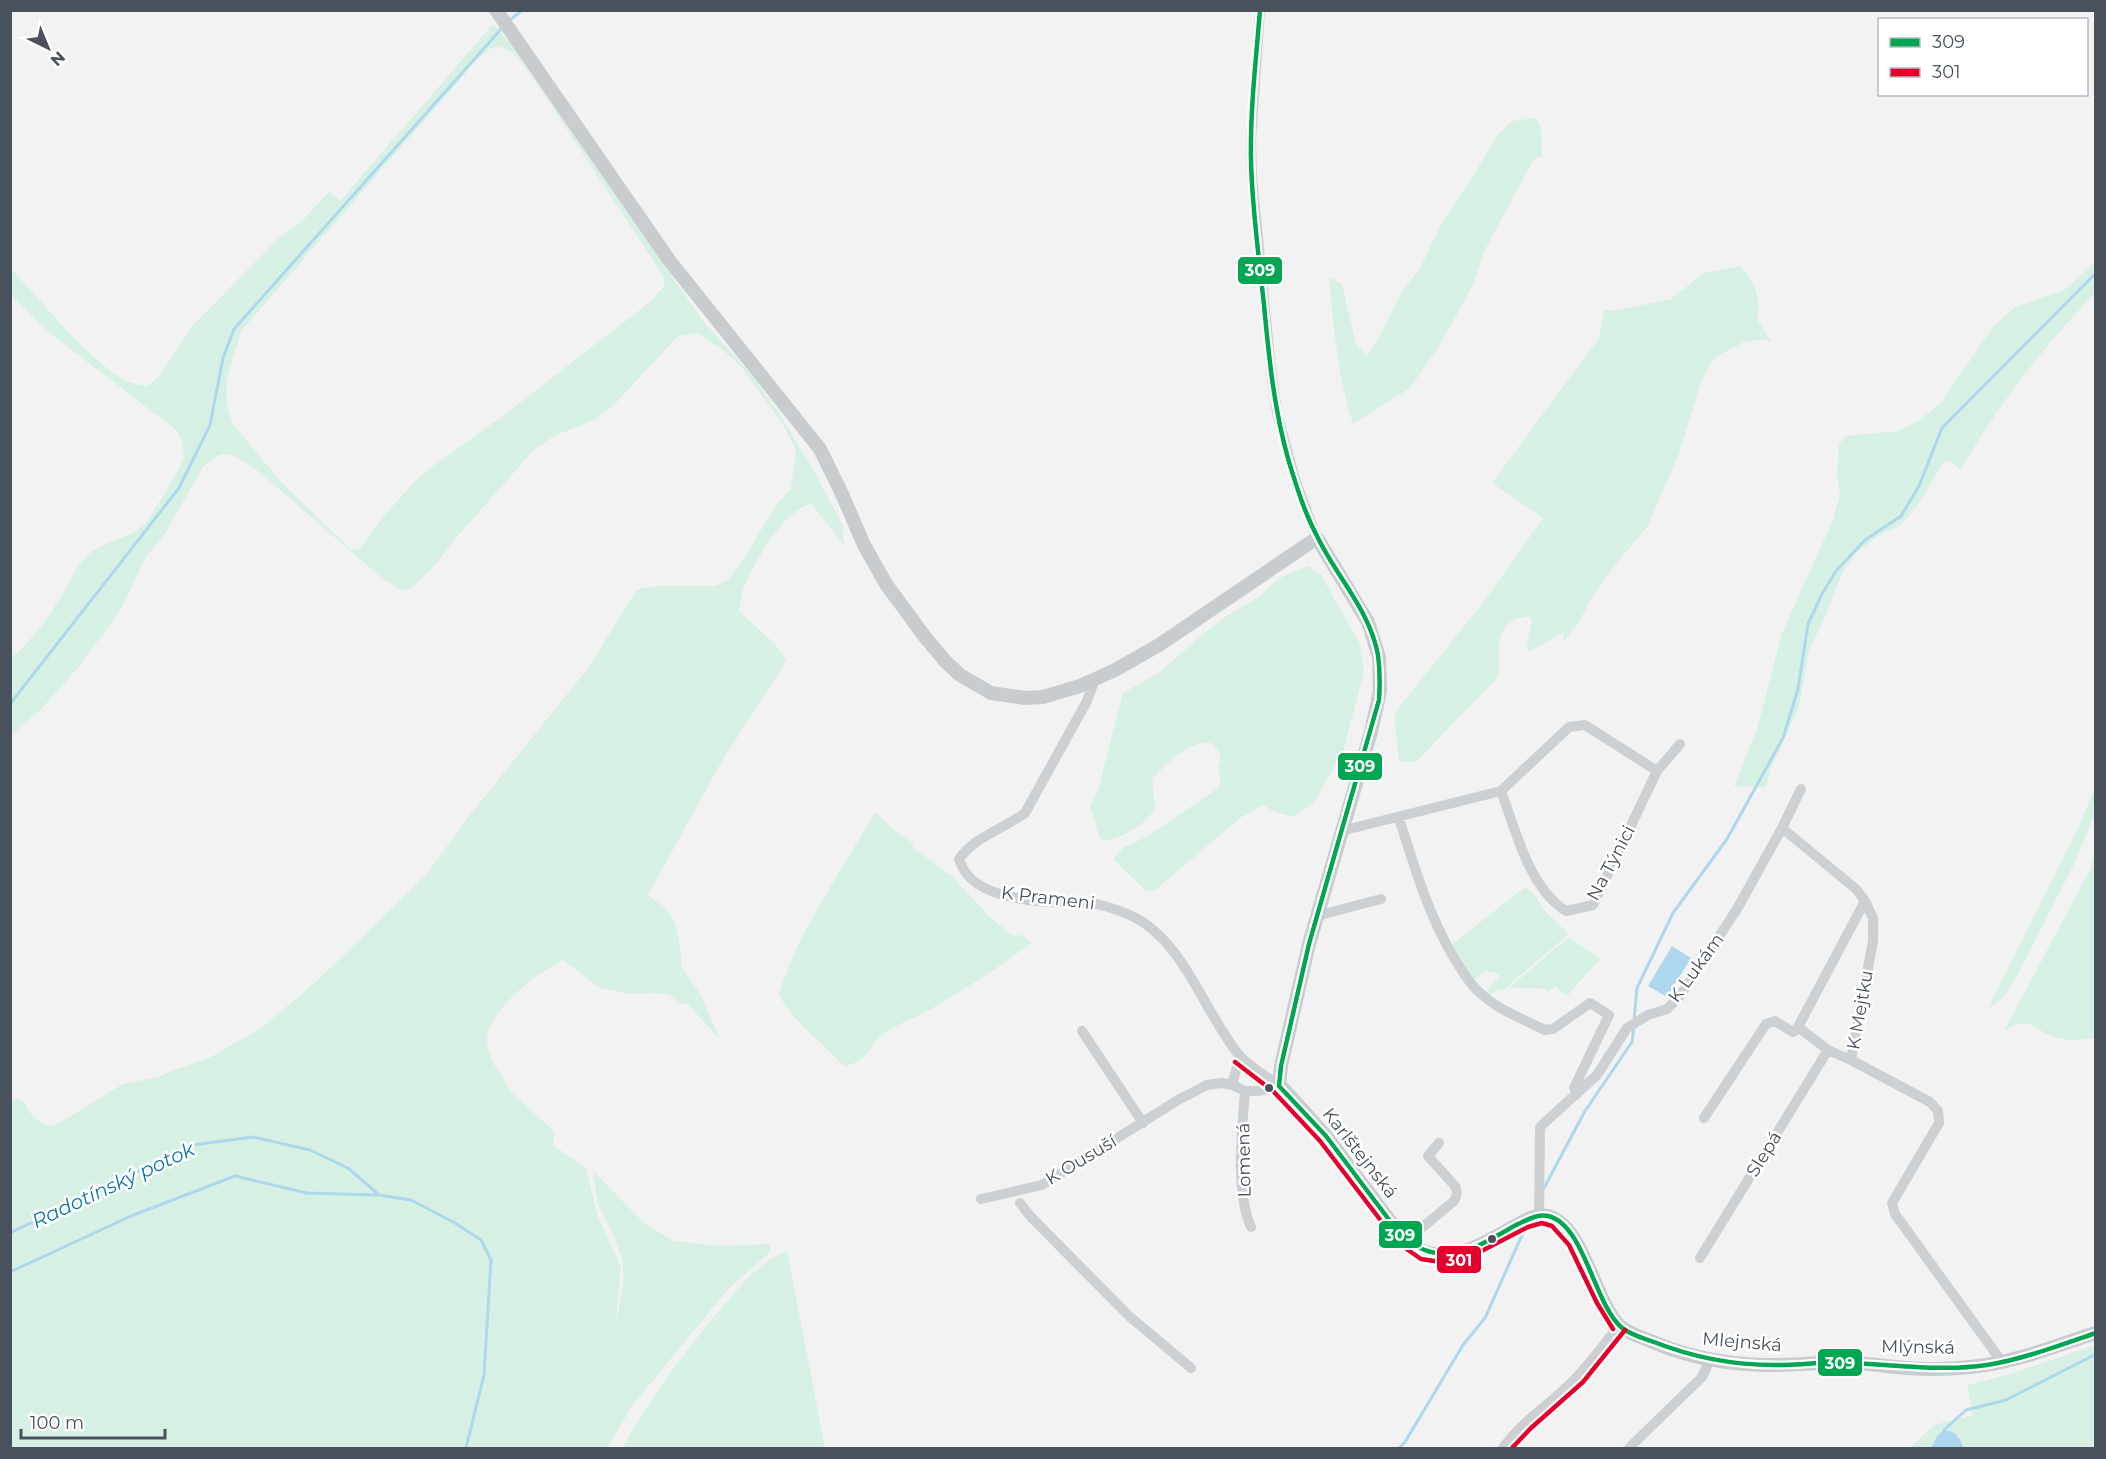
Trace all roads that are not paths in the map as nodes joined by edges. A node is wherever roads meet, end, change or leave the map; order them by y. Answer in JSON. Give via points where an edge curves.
{"nodes":[{"id":1,"x":496,"y":10,"type":"edge"},
{"id":2,"x":1260,"y":10,"type":"edge"},
{"id":3,"x":1317,"y":538,"type":"junction"},
{"id":4,"x":1095,"y":679,"type":"junction"},
{"id":5,"x":1680,"y":744,"type":"dead end"},
{"id":6,"x":1657,"y":771,"type":"junction"},
{"id":7,"x":1801,"y":789,"type":"dead end"},
{"id":8,"x":1501,"y":791,"type":"junction"},
{"id":9,"x":1399,"y":818,"type":"junction"},
{"id":10,"x":1782,"y":828,"type":"junction"},
{"id":11,"x":1341,"y":831,"type":"junction"},
{"id":12,"x":1381,"y":899,"type":"dead end"},
{"id":13,"x":1865,"y":901,"type":"junction"},
{"id":14,"x":1316,"y":916,"type":"junction"},
{"id":15,"x":1798,"y":1027,"type":"junction"},
{"id":16,"x":1082,"y":1031,"type":"dead end"},
{"id":17,"x":1828,"y":1050,"type":"junction"},
{"id":18,"x":1240,"y":1056,"type":"junction"},
{"id":19,"x":1851,"y":1060,"type":"junction"},
{"id":20,"x":1232,"y":1085,"type":"junction"},
{"id":21,"x":1279,"y":1086,"type":"junction"},
{"id":22,"x":1245,"y":1091,"type":"junction"},
{"id":23,"x":1577,"y":1094,"type":"junction"},
{"id":24,"x":1704,"y":1118,"type":"dead end"},
{"id":25,"x":1143,"y":1123,"type":"junction"},
{"id":26,"x":1439,"y":1143,"type":"dead end"},
{"id":27,"x":981,"y":1199,"type":"dead end"},
{"id":28,"x":1020,"y":1203,"type":"dead end"},
{"id":29,"x":1539,"y":1216,"type":"junction"},
{"id":30,"x":1251,"y":1227,"type":"dead end"},
{"id":31,"x":1406,"y":1241,"type":"junction"},
{"id":32,"x":1700,"y":1258,"type":"dead end"},
{"id":33,"x":1618,"y":1325,"type":"junction"},
{"id":34,"x":2096,"y":1333,"type":"edge"},
{"id":35,"x":1710,"y":1360,"type":"junction"},
{"id":36,"x":2002,"y":1362,"type":"junction"},
{"id":37,"x":1833,"y":1363,"type":"joint"},
{"id":38,"x":1191,"y":1368,"type":"dead end"},
{"id":39,"x":1503,"y":1449,"type":"edge"},
{"id":40,"x":1629,"y":1449,"type":"edge"}],
"edges":[{"from":1,"to":4,"type":"main road","via":[[669,260],[820,449],[886,584],[946,662],[991,693],[1025,699],[1043,697]]},
{"from":2,"to":3,"type":"street","via":[[1252,177],[1270,369],[1295,479]]},
{"from":3,"to":4,"type":"main road","via":[[1159,645]]},
{"from":3,"to":11,"type":"main road","via":[[1368,622],[1379,657],[1379,700]]},
{"from":4,"to":18,"type":"street","name":"K Prameni","via":[[1087,701],[1025,813],[966,850],[959,859],[962,871],[983,887],[1005,896],[1096,904],[1148,926],[1177,956]]},
{"from":5,"to":6,"type":"street","name":"Na Týnici"},
{"from":6,"to":8,"type":"street","via":[[1585,725],[1569,727]]},
{"from":6,"to":8,"type":"street","name":"Na Týnici","via":[[1593,905],[1566,911],[1554,903],[1535,878]]},
{"from":7,"to":10,"type":"street","name":"K Lukám"},
{"from":8,"to":9,"type":"street"},
{"from":9,"to":11,"type":"street"},
{"from":9,"to":23,"type":"street","via":[[1422,894],[1447,945],[1477,991],[1545,1030],[1554,1029],[1590,1003],[1609,1014],[1574,1088]]},
{"from":10,"to":13,"type":"street","name":"K Mejtku","via":[[1856,889]]},
{"from":10,"to":23,"type":"street","name":"K Lukám","via":[[1737,909],[1681,995],[1667,1009],[1627,1028],[1597,1075]]},
{"from":11,"to":14,"type":"main road"},
{"from":12,"to":14,"type":"street"},
{"from":13,"to":15,"type":"street","name":"K Mejtku"},
{"from":13,"to":19,"type":"street","name":"K Mejtku","via":[[1873,918],[1873,940]]},
{"from":14,"to":21,"type":"main road"},
{"from":15,"to":17,"type":"street","name":"K Mejtku"},
{"from":15,"to":24,"type":"street","via":[[1793,1032],[1775,1021],[1766,1024]]},
{"from":16,"to":25,"type":"street"},
{"from":17,"to":19,"type":"street","name":"K Mejtku"},
{"from":17,"to":32,"type":"street","name":"Slepá"},
{"from":18,"to":20,"type":"street"},
{"from":18,"to":21,"type":"street"},
{"from":19,"to":36,"type":"street","via":[[1930,1102],[1938,1111],[1939,1123],[1893,1203],[1895,1214]]},
{"from":20,"to":22,"type":"street"},
{"from":20,"to":25,"type":"street","name":"K Ousuší","via":[[1207,1085]]},
{"from":21,"to":22,"type":"street"},
{"from":21,"to":31,"type":"main road","name":"Karlštejnská","via":[[1326,1136]]},
{"from":22,"to":30,"type":"street","name":"Lomená","via":[[1242,1176],[1246,1216]]},
{"from":23,"to":29,"type":"street","name":"K Lukám","via":[[1540,1128]]},
{"from":25,"to":27,"type":"street","name":"K Ousuší","via":[[1042,1185]]},
{"from":26,"to":31,"type":"street","via":[[1428,1156],[1455,1186],[1457,1196]]},
{"from":28,"to":38,"type":"street","via":[[1129,1316]]},
{"from":29,"to":31,"type":"main road","name":"Karlštejnská","via":[[1483,1243],[1447,1255],[1433,1256]]},
{"from":29,"to":33,"type":"main road","via":[[1553,1217],[1569,1233]]},
{"from":33,"to":35,"type":"main road","name":"Mlejnská","via":[[1666,1347]]},
{"from":33,"to":39,"type":"street","via":[[1572,1383],[1511,1437]]},
{"from":34,"to":36,"type":"main road","name":"Mlýnská"},
{"from":35,"to":37,"type":"main road","name":"Mlejnská","via":[[1763,1365]]},
{"from":35,"to":40,"type":"street","via":[[1702,1377]]},
{"from":36,"to":37,"type":"main road","name":"Mlýnská","via":[[1912,1369]]}]}
